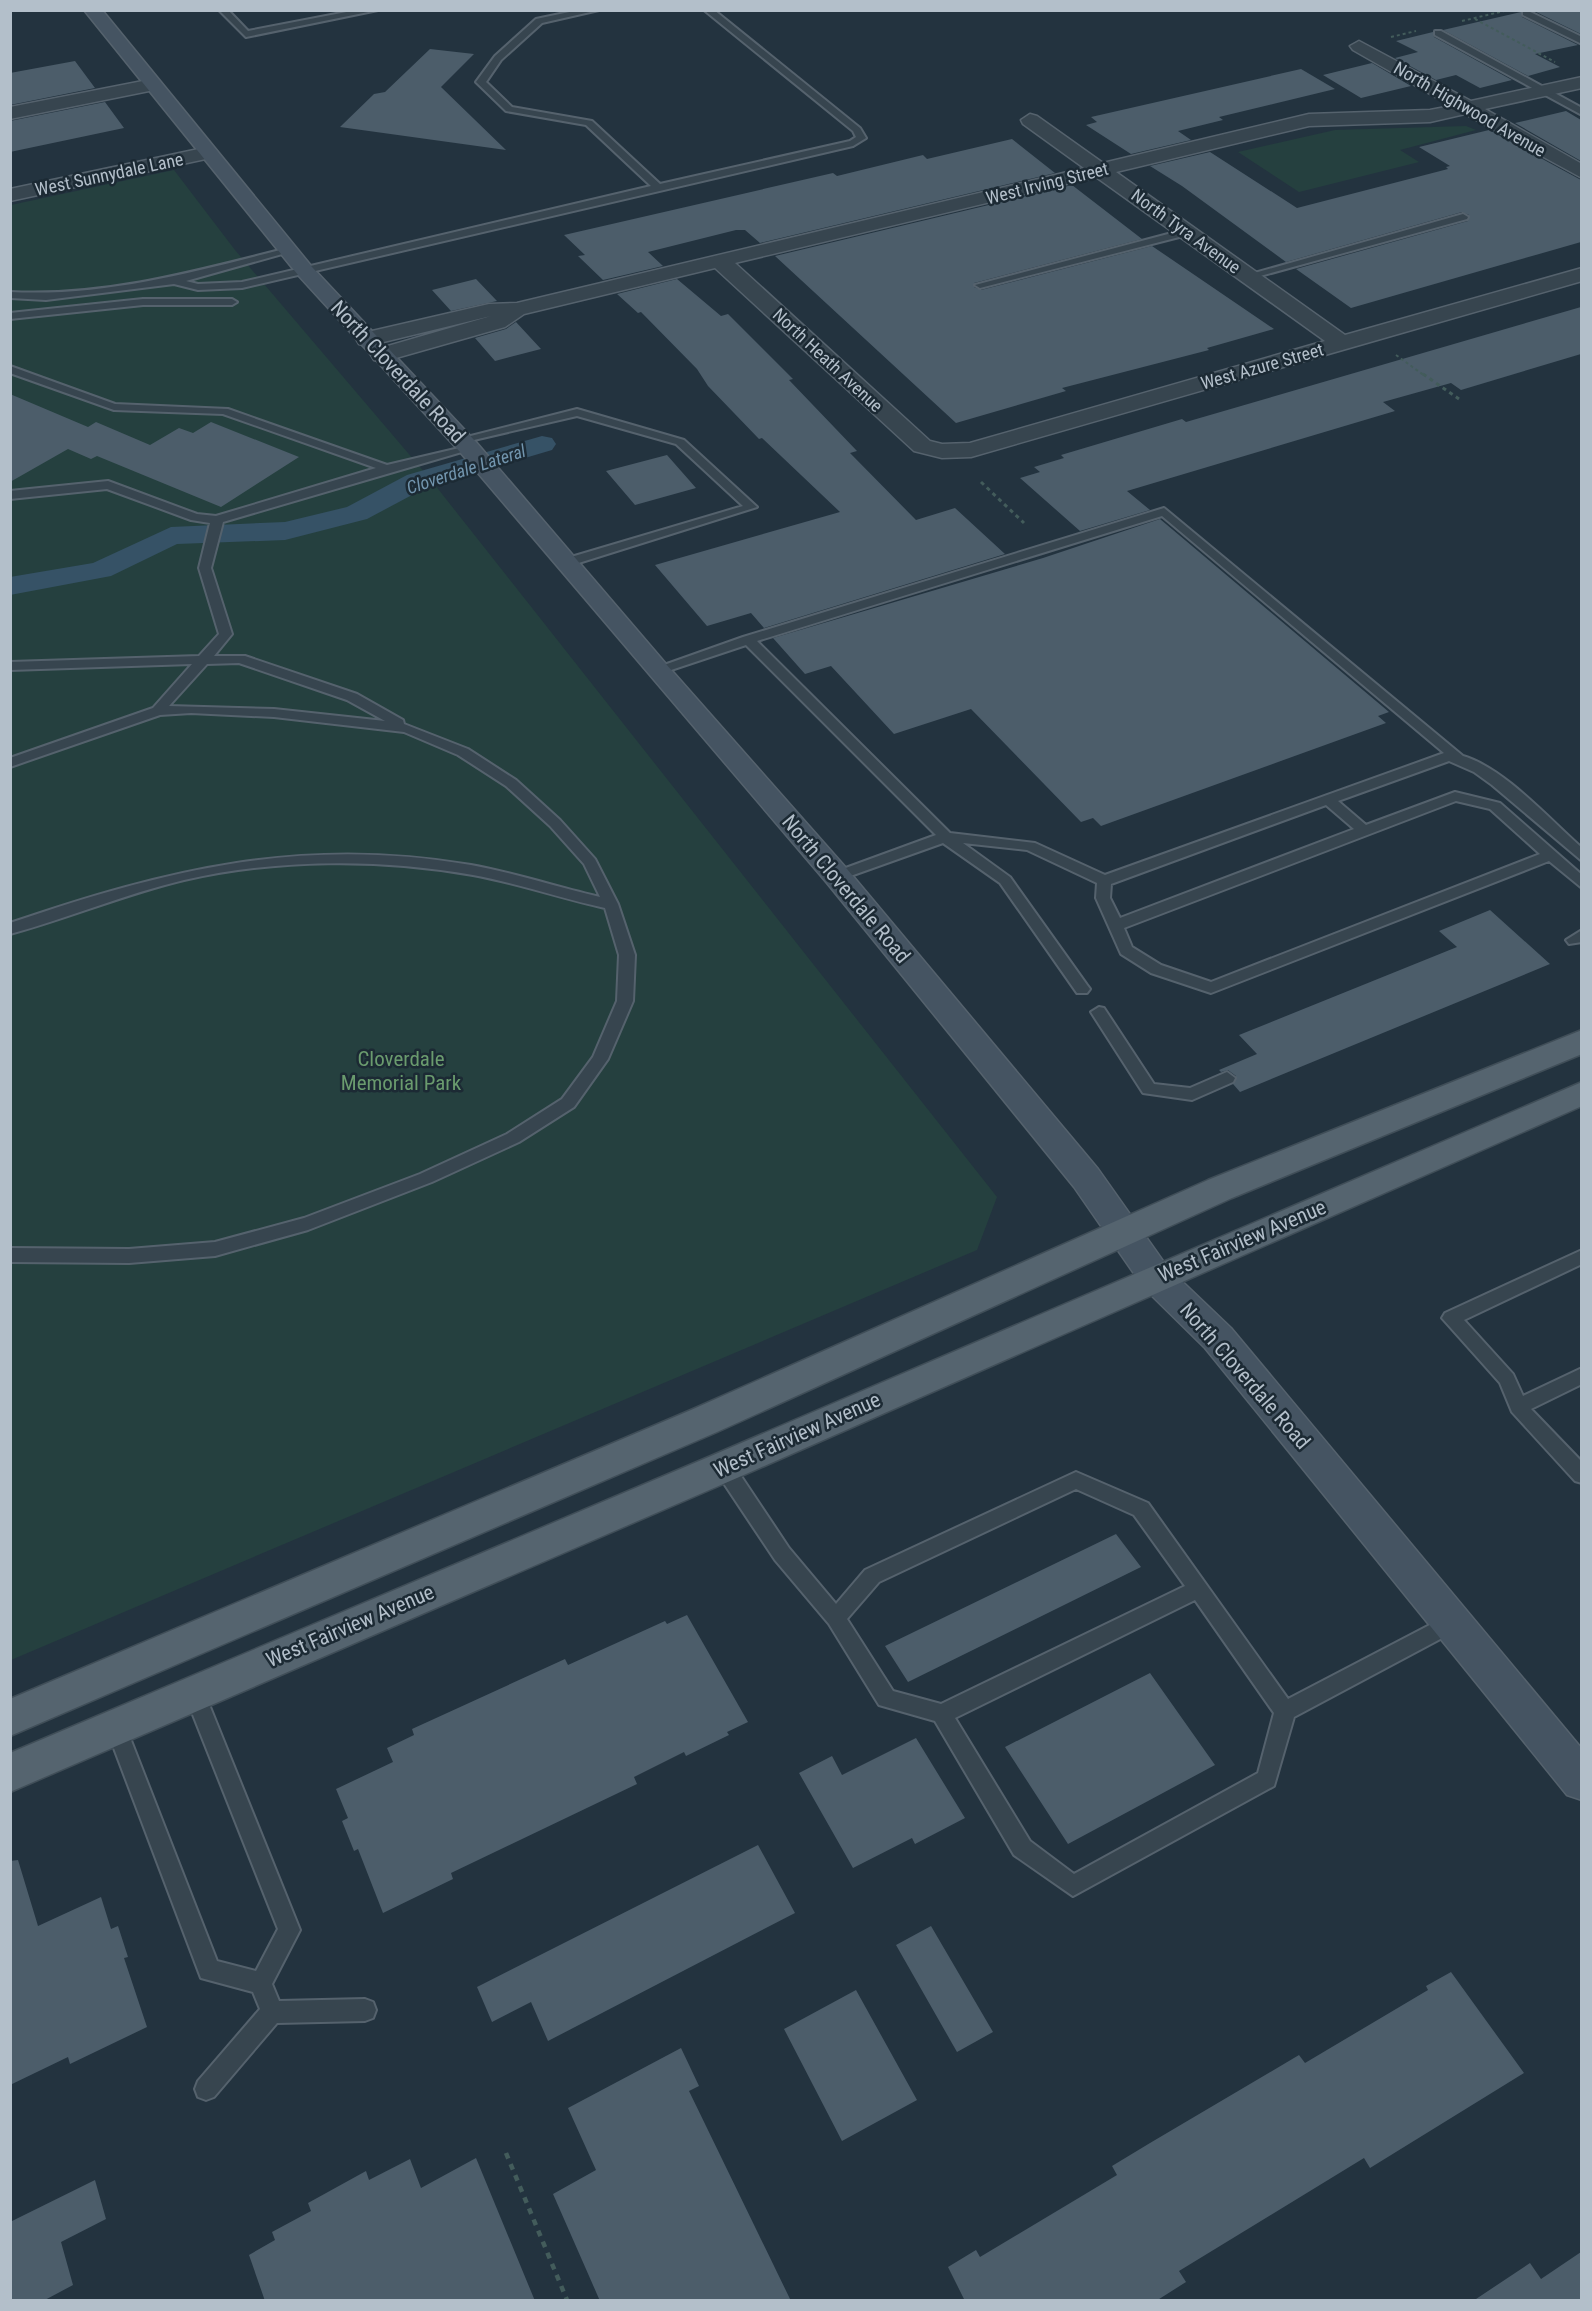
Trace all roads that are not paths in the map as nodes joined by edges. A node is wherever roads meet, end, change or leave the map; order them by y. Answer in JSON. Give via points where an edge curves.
{"nodes":[{"id":1,"x":92,"y":10,"type":"edge"},
{"id":2,"x":224,"y":10,"type":"edge"},
{"id":3,"x":374,"y":10,"type":"edge"},
{"id":4,"x":595,"y":10,"type":"edge"},
{"id":5,"x":708,"y":10,"type":"edge"},
{"id":6,"x":1526,"y":13,"type":"dead end"},
{"id":7,"x":1438,"y":33,"type":"dead end"},
{"id":8,"x":1581,"y":41,"type":"edge"},
{"id":9,"x":1359,"y":46,"type":"dead end"},
{"id":10,"x":1581,"y":82,"type":"edge"},
{"id":11,"x":153,"y":85,"type":"junction"},
{"id":12,"x":1544,"y":92,"type":"junction"},
{"id":13,"x":1471,"y":109,"type":"junction"},
{"id":14,"x":1581,"y":112,"type":"edge"},
{"id":15,"x":10,"y":113,"type":"edge"},
{"id":16,"x":1030,"y":120,"type":"dead end"},
{"id":17,"x":208,"y":153,"type":"junction"},
{"id":18,"x":1101,"y":170,"type":"junction"},
{"id":19,"x":1581,"y":172,"type":"edge"},
{"id":20,"x":658,"y":187,"type":"junction"},
{"id":21,"x":10,"y":195,"type":"edge"},
{"id":22,"x":1463,"y":217,"type":"dead end"},
{"id":23,"x":1187,"y":232,"type":"junction"},
{"id":24,"x":288,"y":251,"type":"junction"},
{"id":25,"x":719,"y":260,"type":"junction"},
{"id":26,"x":305,"y":271,"type":"junction"},
{"id":27,"x":1581,"y":274,"type":"edge"},
{"id":28,"x":1249,"y":276,"type":"junction"},
{"id":29,"x":174,"y":282,"type":"junction"},
{"id":30,"x":980,"y":285,"type":"dead end"},
{"id":31,"x":10,"y":295,"type":"edge"},
{"id":32,"x":232,"y":302,"type":"dead end"},
{"id":33,"x":10,"y":316,"type":"edge"},
{"id":34,"x":1342,"y":343,"type":"junction"},
{"id":35,"x":374,"y":347,"type":"junction"},
{"id":36,"x":10,"y":369,"type":"edge"},
{"id":37,"x":464,"y":444,"type":"junction"},
{"id":38,"x":942,"y":451,"type":"joint"},
{"id":39,"x":386,"y":469,"type":"junction"},
{"id":40,"x":10,"y":495,"type":"edge"},
{"id":41,"x":218,"y":520,"type":"junction"},
{"id":42,"x":565,"y":563,"type":"junction"},
{"id":43,"x":748,"y":640,"type":"junction"},
{"id":44,"x":207,"y":658,"type":"junction"},
{"id":45,"x":10,"y":666,"type":"edge"},
{"id":46,"x":657,"y":670,"type":"junction"},
{"id":47,"x":158,"y":711,"type":"junction"},
{"id":48,"x":407,"y":728,"type":"junction"},
{"id":49,"x":1457,"y":756,"type":"junction"},
{"id":50,"x":10,"y":764,"type":"edge"},
{"id":51,"x":1329,"y":800,"type":"junction"},
{"id":52,"x":1363,"y":830,"type":"junction"},
{"id":53,"x":946,"y":837,"type":"junction"},
{"id":54,"x":1551,"y":855,"type":"junction"},
{"id":55,"x":1581,"y":856,"type":"edge"},
{"id":56,"x":837,"y":876,"type":"junction"},
{"id":57,"x":1104,"y":880,"type":"junction"},
{"id":58,"x":1581,"y":883,"type":"edge"},
{"id":59,"x":610,"y":904,"type":"junction"},
{"id":60,"x":1117,"y":925,"type":"junction"},
{"id":61,"x":10,"y":929,"type":"edge"},
{"id":62,"x":1083,"y":990,"type":"dead end"},
{"id":63,"x":1099,"y":1012,"type":"dead end"},
{"id":64,"x":1581,"y":1041,"type":"edge"},
{"id":65,"x":1227,"y":1078,"type":"dead end"},
{"id":66,"x":1581,"y":1093,"type":"edge"},
{"id":67,"x":1126,"y":1232,"type":"junction"},
{"id":68,"x":10,"y":1255,"type":"edge"},
{"id":69,"x":1581,"y":1256,"type":"edge"},
{"id":70,"x":1156,"y":1278,"type":"junction"},
{"id":71,"x":1581,"y":1375,"type":"edge"},
{"id":72,"x":1518,"y":1407,"type":"junction"},
{"id":73,"x":724,"y":1467,"type":"junction"},
{"id":74,"x":1581,"y":1475,"type":"edge"},
{"id":75,"x":1198,"y":1589,"type":"junction"},
{"id":76,"x":836,"y":1618,"type":"junction"},
{"id":77,"x":1452,"y":1623,"type":"junction"},
{"id":78,"x":195,"y":1692,"type":"junction"},
{"id":79,"x":1285,"y":1711,"type":"junction"},
{"id":80,"x":942,"y":1714,"type":"junction"},
{"id":81,"x":10,"y":1718,"type":"edge"},
{"id":82,"x":116,"y":1727,"type":"junction"},
{"id":83,"x":10,"y":1773,"type":"edge"},
{"id":84,"x":1581,"y":1781,"type":"edge"},
{"id":85,"x":261,"y":1983,"type":"junction"},
{"id":86,"x":365,"y":2010,"type":"dead end"},
{"id":87,"x":272,"y":2012,"type":"junction"},
{"id":88,"x":206,"y":2089,"type":"dead end"}],
"edges":[{"from":1,"to":11,"type":"main road","name":"North Cloverdale Road"},
{"from":2,"to":3,"type":"lane","via":[[246,34]]},
{"from":4,"to":20,"type":"lane","via":[[539,21],[498,58],[481,82],[509,109],[589,123]]},
{"from":5,"to":20,"type":"lane","via":[[857,129],[861,138]]},
{"from":6,"to":8,"type":"lane"},
{"from":7,"to":12,"type":"lane"},
{"from":9,"to":13,"type":"street","name":"North Highwood Avenue"},
{"from":10,"to":12,"type":"street","name":"West Irving Street"},
{"from":11,"to":15,"type":"street"},
{"from":11,"to":17,"type":"main road","name":"North Cloverdale Road"},
{"from":12,"to":13,"type":"street","name":"West Irving Street"},
{"from":12,"to":14,"type":"lane"},
{"from":13,"to":18,"type":"street","name":"West Irving Street","via":[[1430,116],[1309,120]]},
{"from":13,"to":19,"type":"street","name":"North Highwood Avenue"},
{"from":16,"to":18,"type":"street","name":"North Tyra Avenue"},
{"from":17,"to":21,"type":"street","name":"West Sunnydale Lane"},
{"from":17,"to":24,"type":"main road","name":"North Cloverdale Road"},
{"from":18,"to":23,"type":"street","name":"North Tyra Avenue"},
{"from":18,"to":25,"type":"street","name":"West Irving Street"},
{"from":20,"to":26,"type":"lane"},
{"from":22,"to":28,"type":"lane"},
{"from":23,"to":28,"type":"street","name":"North Tyra Avenue"},
{"from":23,"to":30,"type":"lane"},
{"from":24,"to":26,"type":"main road","name":"North Cloverdale Road"},
{"from":24,"to":29,"type":"lane"},
{"from":25,"to":35,"type":"street","name":"West Irving Street","via":[[517,309],[489,309]]},
{"from":25,"to":38,"type":"street","name":"North Heath Avenue","via":[[922,446]]},
{"from":26,"to":29,"type":"lane","via":[[219,288]]},
{"from":26,"to":35,"type":"main road","name":"North Cloverdale Road"},
{"from":27,"to":34,"type":"street","name":"West Azure Street"},
{"from":28,"to":34,"type":"street","name":"North Tyra Avenue"},
{"from":29,"to":31,"type":"lane","via":[[46,297]]},
{"from":32,"to":33,"type":"lane","via":[[149,302]]},
{"from":34,"to":38,"type":"street","name":"West Azure Street","via":[[971,450]]},
{"from":35,"to":37,"type":"main road","name":"North Cloverdale Road"},
{"from":36,"to":39,"type":"lane","via":[[114,407],[224,411]]},
{"from":37,"to":39,"type":"lane"},
{"from":37,"to":42,"type":"main road","name":"North Cloverdale Road"},
{"from":37,"to":42,"type":"lane","via":[[577,412],[680,442],[751,507]]},
{"from":39,"to":41,"type":"lane"},
{"from":40,"to":41,"type":"lane","via":[[108,485],[195,518]]},
{"from":41,"to":44,"type":"lane","via":[[205,568],[226,634]]},
{"from":42,"to":46,"type":"main road","name":"North Cloverdale Road"},
{"from":43,"to":46,"type":"lane"},
{"from":43,"to":49,"type":"lane","via":[[1164,512]]},
{"from":43,"to":53,"type":"lane"},
{"from":44,"to":45,"type":"lane"},
{"from":44,"to":47,"type":"lane"},
{"from":44,"to":48,"type":"lane","via":[[240,659],[303,678],[352,697]]},
{"from":46,"to":56,"type":"main road","name":"North Cloverdale Road"},
{"from":47,"to":48,"type":"lane","via":[[274,713]]},
{"from":47,"to":50,"type":"lane"},
{"from":48,"to":59,"type":"lane","via":[[462,752],[511,783],[590,862]]},
{"from":49,"to":51,"type":"lane"},
{"from":49,"to":55,"type":"lane","via":[[1483,770]]},
{"from":51,"to":52,"type":"lane"},
{"from":51,"to":57,"type":"lane"},
{"from":52,"to":54,"type":"lane","via":[[1455,796],[1495,806]]},
{"from":52,"to":60,"type":"lane"},
{"from":53,"to":56,"type":"lane"},
{"from":53,"to":57,"type":"lane","via":[[1030,846]]},
{"from":53,"to":62,"type":"lane","via":[[1005,880]]},
{"from":54,"to":58,"type":"lane"},
{"from":54,"to":60,"type":"lane","via":[[1211,988],[1156,969],[1126,950]]},
{"from":56,"to":67,"type":"main road","name":"North Cloverdale Road"},
{"from":57,"to":60,"type":"lane","via":[[1103,898]]},
{"from":59,"to":61,"type":"lane","via":[[452,867],[381,861],[294,862],[213,870],[147,885]]},
{"from":59,"to":68,"type":"lane","via":[[627,955],[625,1001],[600,1059],[568,1103],[513,1138],[426,1178],[308,1224],[215,1249],[129,1256]]},
{"from":63,"to":65,"type":"lane","via":[[1149,1089],[1192,1094]]},
{"from":64,"to":67,"type":"main road"},
{"from":66,"to":70,"type":"main road","name":"West Fairview Avenue"},
{"from":67,"to":70,"type":"main road","name":"North Cloverdale Road"},
{"from":67,"to":81,"type":"main road","via":[[704,1421]]},
{"from":69,"to":72,"type":"lane","via":[[1451,1318],[1508,1378]]},
{"from":70,"to":73,"type":"main road","name":"West Fairview Avenue"},
{"from":70,"to":77,"type":"main road","name":"North Cloverdale Road","via":[[1218,1338]]},
{"from":71,"to":72,"type":"lane"},
{"from":72,"to":74,"type":"lane"},
{"from":73,"to":76,"type":"lane","via":[[782,1554]]},
{"from":73,"to":78,"type":"main road","name":"West Fairview Avenue"},
{"from":75,"to":76,"type":"lane","via":[[1142,1509],[1076,1480],[872,1576]]},
{"from":75,"to":79,"type":"lane"},
{"from":75,"to":80,"type":"lane"},
{"from":76,"to":80,"type":"lane","via":[[886,1698]]},
{"from":77,"to":79,"type":"lane"},
{"from":77,"to":84,"type":"main road","name":"North Cloverdale Road"},
{"from":78,"to":82,"type":"main road","name":"West Fairview Avenue"},
{"from":78,"to":85,"type":"lane","via":[[289,1930]]},
{"from":79,"to":80,"type":"lane","via":[[1267,1779],[1073,1886],[1022,1848]]},
{"from":82,"to":83,"type":"main road","name":"West Fairview Avenue"},
{"from":82,"to":85,"type":"lane","via":[[209,1970]]},
{"from":85,"to":87,"type":"lane"},
{"from":86,"to":87,"type":"lane"},
{"from":87,"to":88,"type":"lane"}]}
